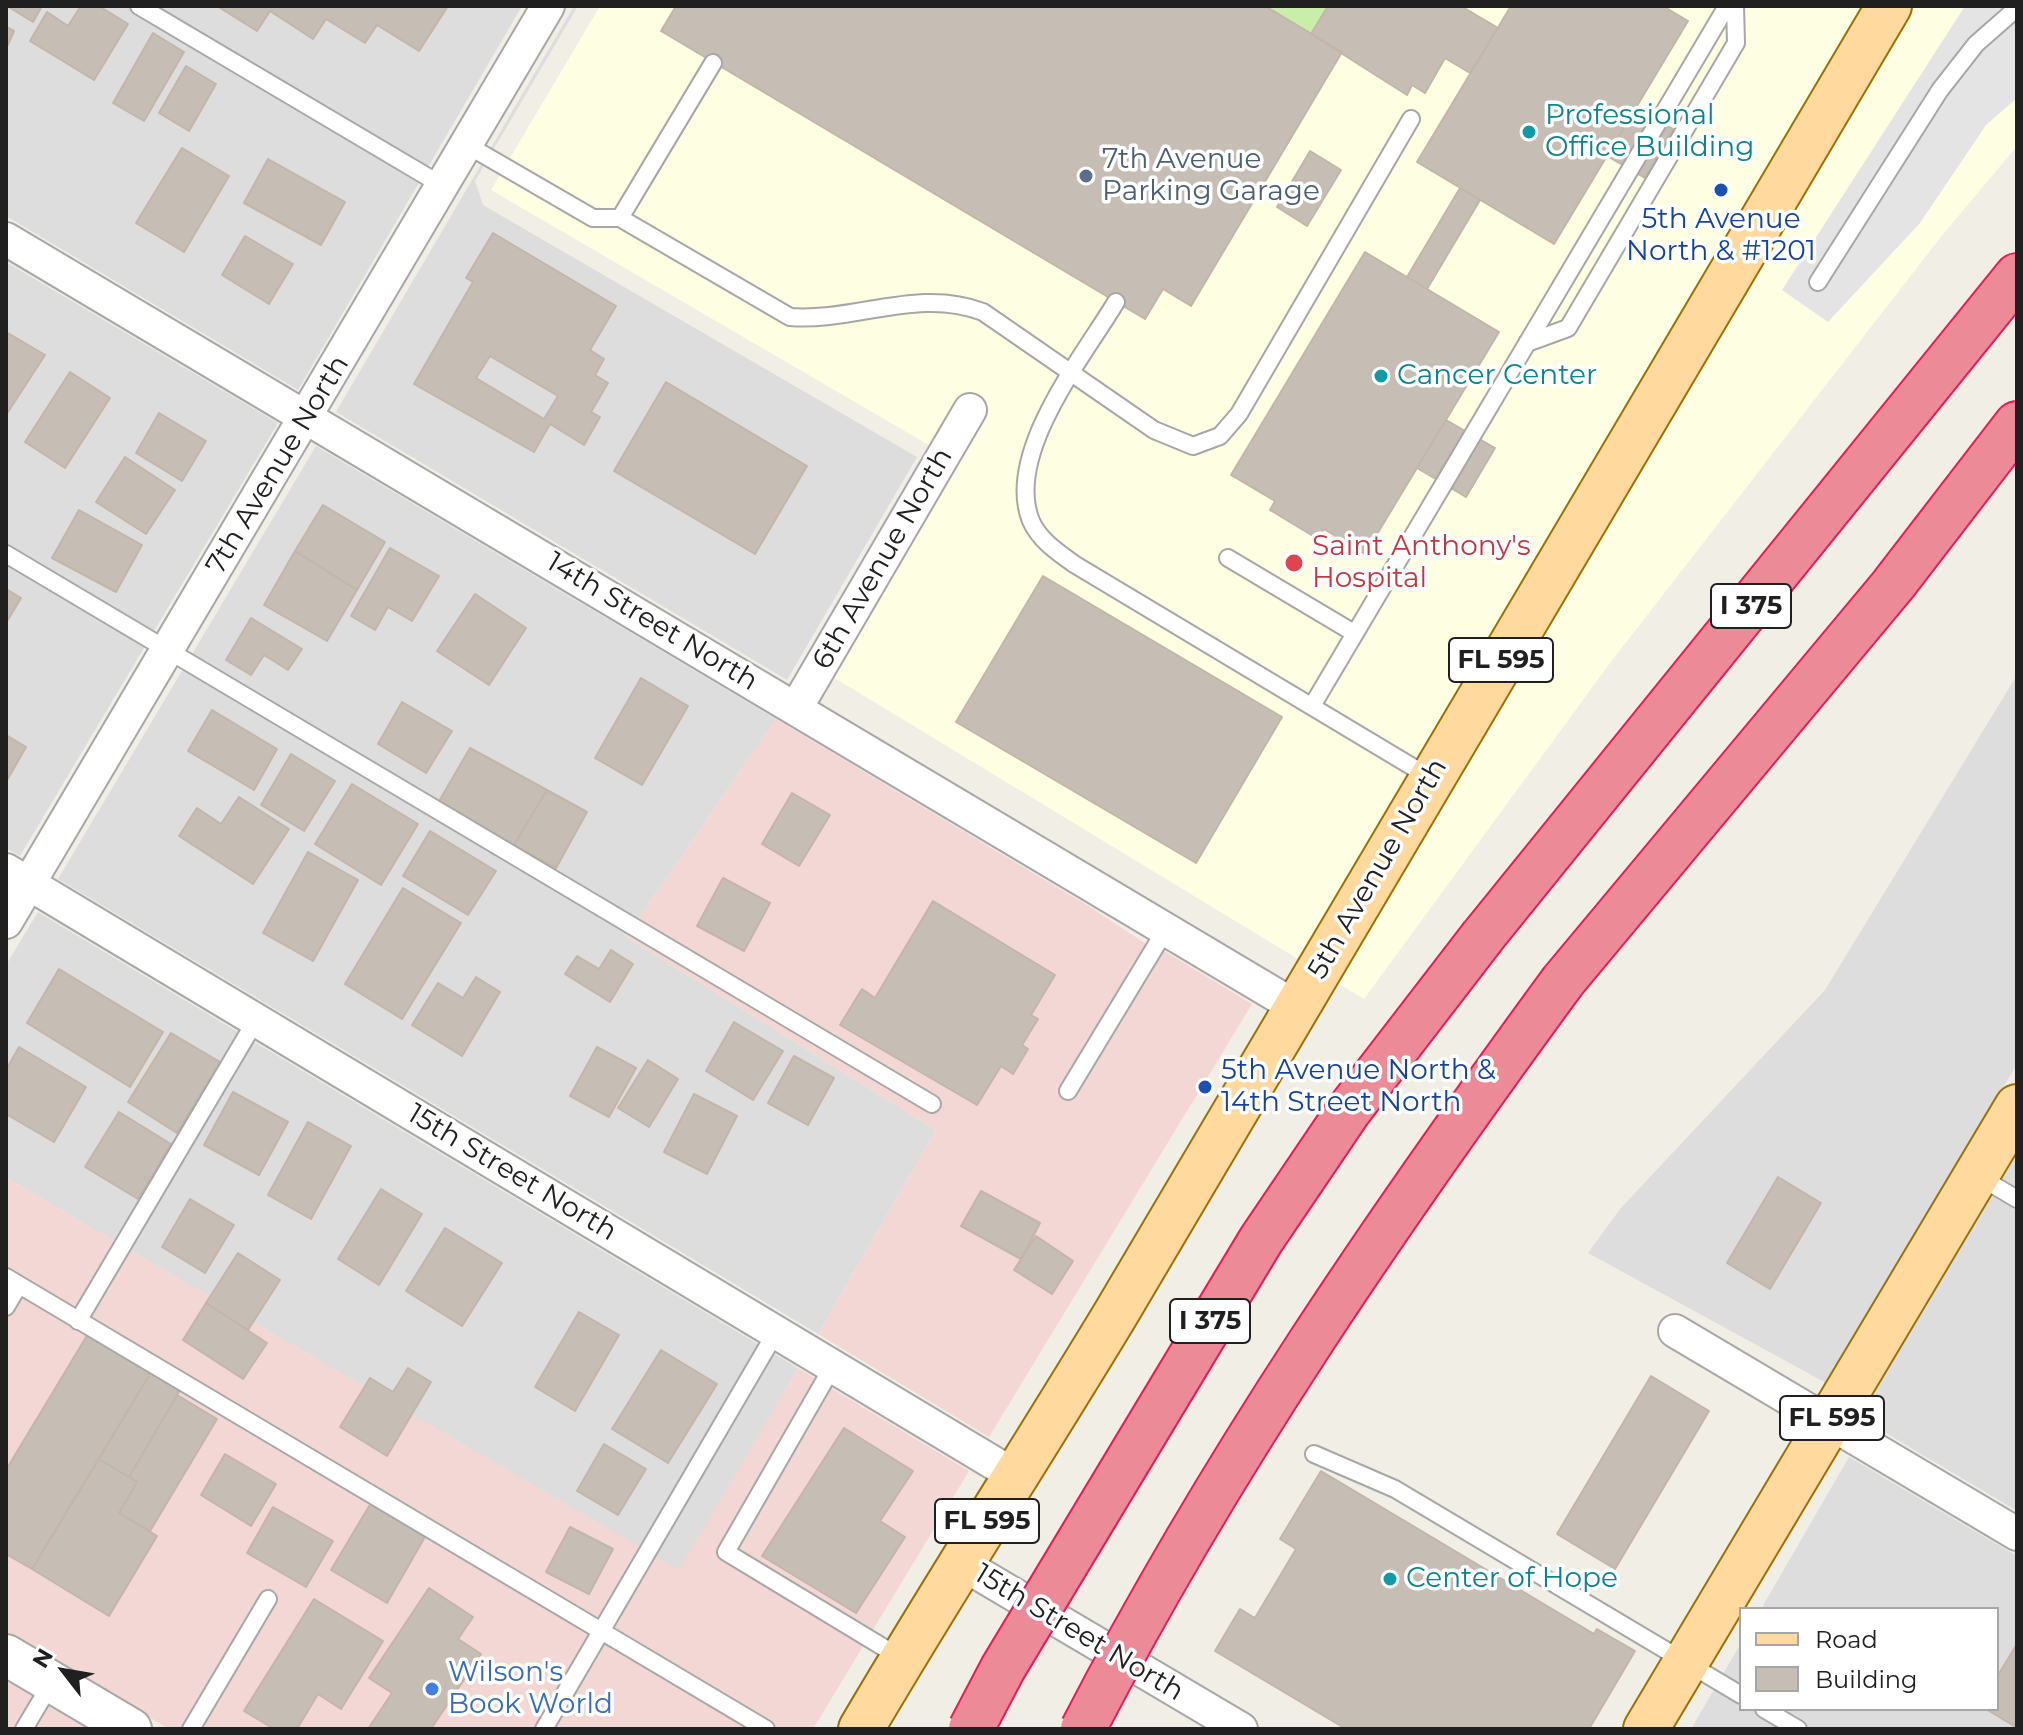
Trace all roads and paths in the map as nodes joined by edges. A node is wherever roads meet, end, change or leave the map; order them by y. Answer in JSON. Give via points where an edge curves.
{"nodes":[{"id":1,"x":139,"y":6,"type":"edge"},
{"id":2,"x":548,"y":6,"type":"edge"},
{"id":3,"x":1727,"y":6,"type":"edge"},
{"id":4,"x":1735,"y":6,"type":"edge"},
{"id":5,"x":1889,"y":6,"type":"edge"},
{"id":6,"x":2017,"y":8,"type":"edge"},
{"id":7,"x":713,"y":63,"type":"dead end"},
{"id":8,"x":1411,"y":119,"type":"dead end"},
{"id":9,"x":467,"y":145,"type":"junction"},
{"id":10,"x":443,"y":186,"type":"junction"},
{"id":11,"x":620,"y":218,"type":"junction"},
{"id":12,"x":6,"y":239,"type":"edge"},
{"id":13,"x":2017,"y":276,"type":"edge"},
{"id":14,"x":1818,"y":282,"type":"dead end"},
{"id":15,"x":1116,"y":302,"type":"dead end"},
{"id":16,"x":1527,"y":343,"type":"junction"},
{"id":17,"x":1073,"y":374,"type":"junction"},
{"id":18,"x":970,"y":410,"type":"dead end"},
{"id":19,"x":307,"y":418,"type":"junction"},
{"id":20,"x":2017,"y":424,"type":"edge"},
{"id":21,"x":2017,"y":455,"type":"edge"},
{"id":22,"x":6,"y":554,"type":"edge"},
{"id":23,"x":1228,"y":558,"type":"dead end"},
{"id":24,"x":1893,"y":585,"type":"junction"},
{"id":25,"x":1354,"y":633,"type":"junction"},
{"id":26,"x":168,"y":650,"type":"junction"},
{"id":27,"x":1312,"y":706,"type":"junction"},
{"id":28,"x":796,"y":708,"type":"junction"},
{"id":29,"x":1431,"y":778,"type":"junction"},
{"id":30,"x":18,"y":877,"type":"edge"},
{"id":31,"x":6,"y":922,"type":"edge"},
{"id":32,"x":1166,"y":929,"type":"junction"},
{"id":33,"x":1296,"y":1007,"type":"junction"},
{"id":34,"x":256,"y":1020,"type":"junction"},
{"id":35,"x":1068,"y":1091,"type":"dead end"},
{"id":36,"x":932,"y":1104,"type":"dead end"},
{"id":37,"x":2017,"y":1107,"type":"edge"},
{"id":38,"x":1977,"y":1175,"type":"junction"},
{"id":39,"x":2017,"y":1199,"type":"edge"},
{"id":40,"x":13,"y":1281,"type":"edge"},
{"id":41,"x":6,"y":1307,"type":"edge"},
{"id":42,"x":78,"y":1321,"type":"junction"},
{"id":43,"x":1675,"y":1331,"type":"dead end"},
{"id":44,"x":776,"y":1332,"type":"junction"},
{"id":45,"x":833,"y":1366,"type":"junction"},
{"id":46,"x":1830,"y":1423,"type":"junction"},
{"id":47,"x":1314,"y":1454,"type":"dead end"},
{"id":48,"x":1017,"y":1477,"type":"junction"},
{"id":49,"x":2017,"y":1534,"type":"edge"},
{"id":50,"x":959,"y":1562,"type":"junction"},
{"id":51,"x":268,"y":1599,"type":"dead end"},
{"id":52,"x":599,"y":1632,"type":"junction"},
{"id":53,"x":6,"y":1655,"type":"edge"},
{"id":54,"x":902,"y":1659,"type":"junction"},
{"id":55,"x":1685,"y":1662,"type":"junction"},
{"id":56,"x":52,"y":1682,"type":"junction"},
{"id":57,"x":1739,"y":1694,"type":"edge"},
{"id":58,"x":1767,"y":1711,"type":"edge"},
{"id":59,"x":24,"y":1729,"type":"edge"},
{"id":60,"x":131,"y":1729,"type":"edge"},
{"id":61,"x":191,"y":1729,"type":"edge"},
{"id":62,"x":544,"y":1729,"type":"edge"},
{"id":63,"x":766,"y":1729,"type":"edge"},
{"id":64,"x":861,"y":1729,"type":"edge"},
{"id":65,"x":971,"y":1729,"type":"edge"},
{"id":66,"x":1083,"y":1729,"type":"edge"},
{"id":67,"x":1241,"y":1729,"type":"edge"},
{"id":68,"x":1646,"y":1729,"type":"edge"},
{"id":69,"x":1798,"y":1729,"type":"edge"}],
"edges":[{"from":1,"to":10,"type":"lane"},
{"from":2,"to":9,"type":"street","name":"7th Avenue North"},
{"from":3,"to":16,"type":"lane"},
{"from":4,"to":16,"type":"lane","via":[[1736,43],[1568,328]]},
{"from":5,"to":29,"type":"main road","name":"5th Avenue North","number":"FL 595"},
{"from":6,"to":14,"type":"lane","via":[[1976,44],[1940,90]]},
{"from":7,"to":11,"type":"lane"},
{"from":8,"to":17,"type":"lane","via":[[1239,414],[1220,436],[1193,446],[1173,440]]},
{"from":9,"to":10,"type":"street","name":"7th Avenue North"},
{"from":9,"to":11,"type":"lane","via":[[593,218]]},
{"from":10,"to":19,"type":"street","name":"7th Avenue North"},
{"from":11,"to":17,"type":"lane","via":[[790,317],[821,320],[918,303],[960,303],[983,312]]},
{"from":12,"to":19,"type":"street","name":"14th Street North"},
{"from":13,"to":65,"type":"highway","number":"I 375","bridge":true,"via":[[1483,936],[1349,1110],[1261,1240]]},
{"from":15,"to":17,"type":"lane"},
{"from":16,"to":25,"type":"lane"},
{"from":17,"to":27,"type":"lane","via":[[1037,432],[1028,459],[1031,520],[1046,543]]},
{"from":18,"to":28,"type":"street","name":"6th Avenue North"},
{"from":19,"to":26,"type":"street","name":"7th Avenue North"},
{"from":19,"to":28,"type":"street","name":"14th Street North"},
{"from":20,"to":24,"type":"highway"},
{"from":21,"to":24,"type":"highway"},
{"from":22,"to":26,"type":"lane"},
{"from":23,"to":25,"type":"lane"},
{"from":24,"to":66,"type":"highway","bridge":true,"via":[[1563,981],[1448,1137],[1275,1392],[1193,1526]]},
{"from":25,"to":27,"type":"lane"},
{"from":26,"to":30,"type":"street","name":"7th Avenue North"},
{"from":26,"to":36,"type":"lane"},
{"from":27,"to":29,"type":"lane"},
{"from":28,"to":32,"type":"street","name":"14th Street North"},
{"from":29,"to":33,"type":"main road","name":"5th Avenue North","number":"FL 595"},
{"from":30,"to":31,"type":"street","name":"7th Avenue North"},
{"from":30,"to":34,"type":"street","name":"15th Street North"},
{"from":32,"to":33,"type":"street","name":"14th Street North"},
{"from":32,"to":35,"type":"lane"},
{"from":33,"to":48,"type":"main road","name":"5th Avenue North","number":"FL 595"},
{"from":34,"to":42,"type":"lane"},
{"from":34,"to":44,"type":"street","name":"15th Street North"},
{"from":37,"to":38,"type":"main road","number":"FL 595"},
{"from":38,"to":39,"type":"lane"},
{"from":38,"to":46,"type":"main road","number":"FL 595"},
{"from":40,"to":41,"type":"lane"},
{"from":40,"to":42,"type":"lane"},
{"from":42,"to":52,"type":"lane"},
{"from":43,"to":46,"type":"street"},
{"from":44,"to":45,"type":"street","name":"15th Street North"},
{"from":44,"to":52,"type":"lane"},
{"from":45,"to":48,"type":"street","name":"15th Street North"},
{"from":45,"to":54,"type":"lane","via":[[726,1552]]},
{"from":46,"to":49,"type":"street"},
{"from":46,"to":55,"type":"main road","number":"FL 595"},
{"from":47,"to":55,"type":"lane","via":[[1395,1489]]},
{"from":48,"to":50,"type":"main road","name":"5th Avenue North","number":"FL 595"},
{"from":50,"to":54,"type":"main road","name":"5th Avenue North","number":"FL 595"},
{"from":50,"to":67,"type":"street","name":"15th Street North"},
{"from":51,"to":61,"type":"lane"},
{"from":52,"to":62,"type":"lane"},
{"from":52,"to":63,"type":"lane"},
{"from":53,"to":56,"type":"street"},
{"from":54,"to":64,"type":"main road","name":"5th Avenue North","number":"FL 595"},
{"from":55,"to":57,"type":"lane"},
{"from":55,"to":68,"type":"main road","number":"FL 595"},
{"from":56,"to":59,"type":"lane"},
{"from":56,"to":60,"type":"street"},
{"from":58,"to":69,"type":"lane"}]}
